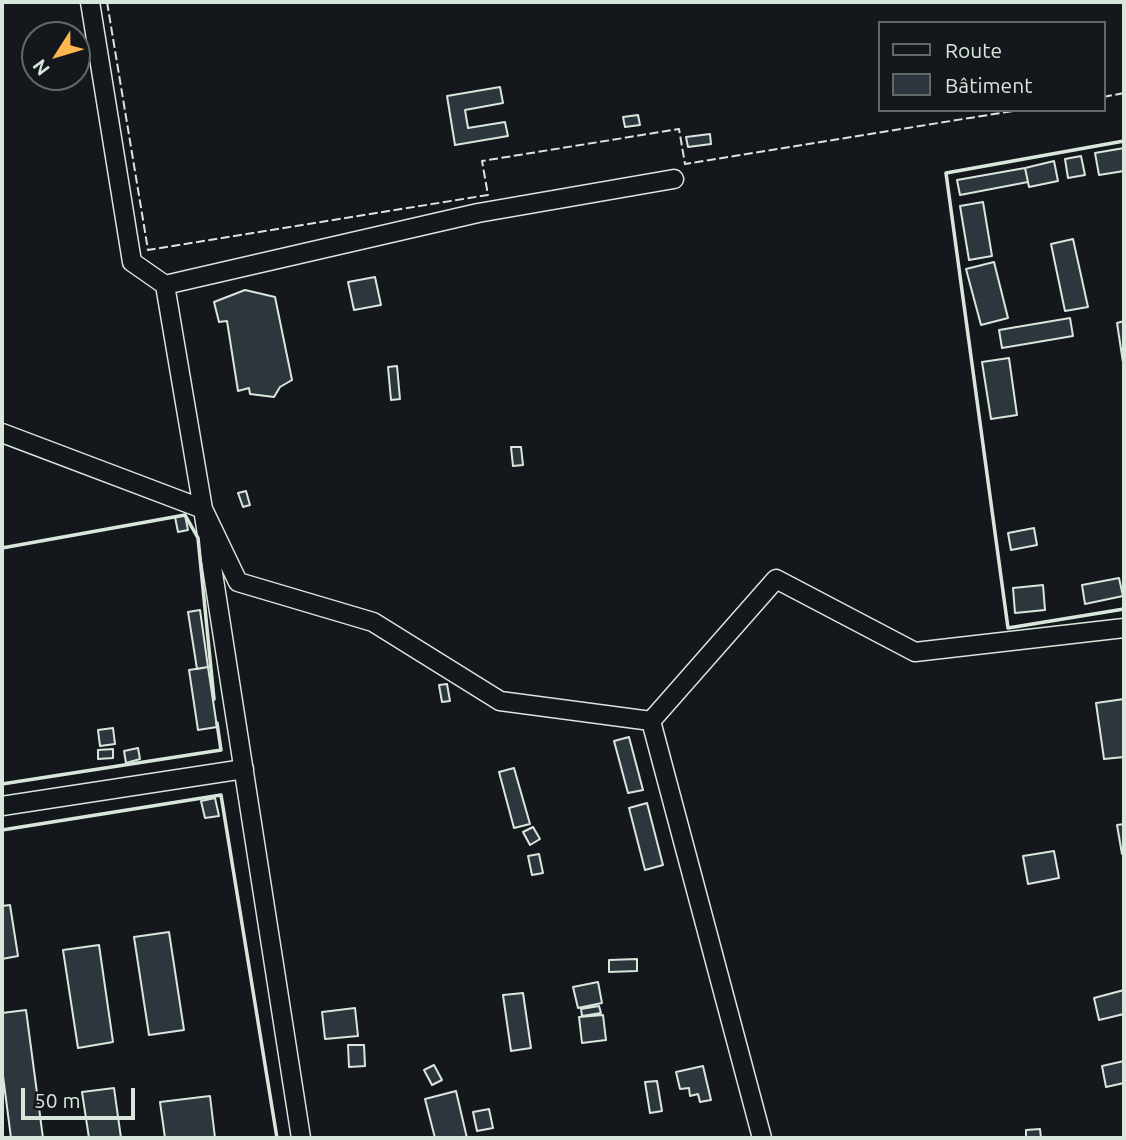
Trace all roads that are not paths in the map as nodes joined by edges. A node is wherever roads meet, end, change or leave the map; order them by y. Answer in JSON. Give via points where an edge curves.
{"nodes":[{"id":1,"x":90,"y":2,"type":"edge"},
{"id":2,"x":674,"y":179,"type":"dead end"},
{"id":3,"x":165,"y":285,"type":"junction"},
{"id":4,"x":2,"y":433,"type":"edge"},
{"id":5,"x":203,"y":509,"type":"junction"},
{"id":6,"x":1124,"y":628,"type":"edge"},
{"id":7,"x":651,"y":721,"type":"junction"},
{"id":8,"x":244,"y":769,"type":"junction"},
{"id":9,"x":2,"y":807,"type":"edge"},
{"id":10,"x":301,"y":1138,"type":"edge"},
{"id":11,"x":762,"y":1138,"type":"edge"}],
"edges":[{"from":1,"to":3,"type":"street","via":[[132,262]]},
{"from":2,"to":3,"type":"street","via":[[478,213]]},
{"from":3,"to":5,"type":"street"},
{"from":4,"to":5,"type":"street"},
{"from":5,"to":7,"type":"street","via":[[238,582],[373,622],[500,701]]},
{"from":5,"to":8,"type":"street"},
{"from":6,"to":7,"type":"street","via":[[915,652],[776,579]]},
{"from":7,"to":11,"type":"street"},
{"from":8,"to":9,"type":"street"},
{"from":8,"to":10,"type":"street"}]}
